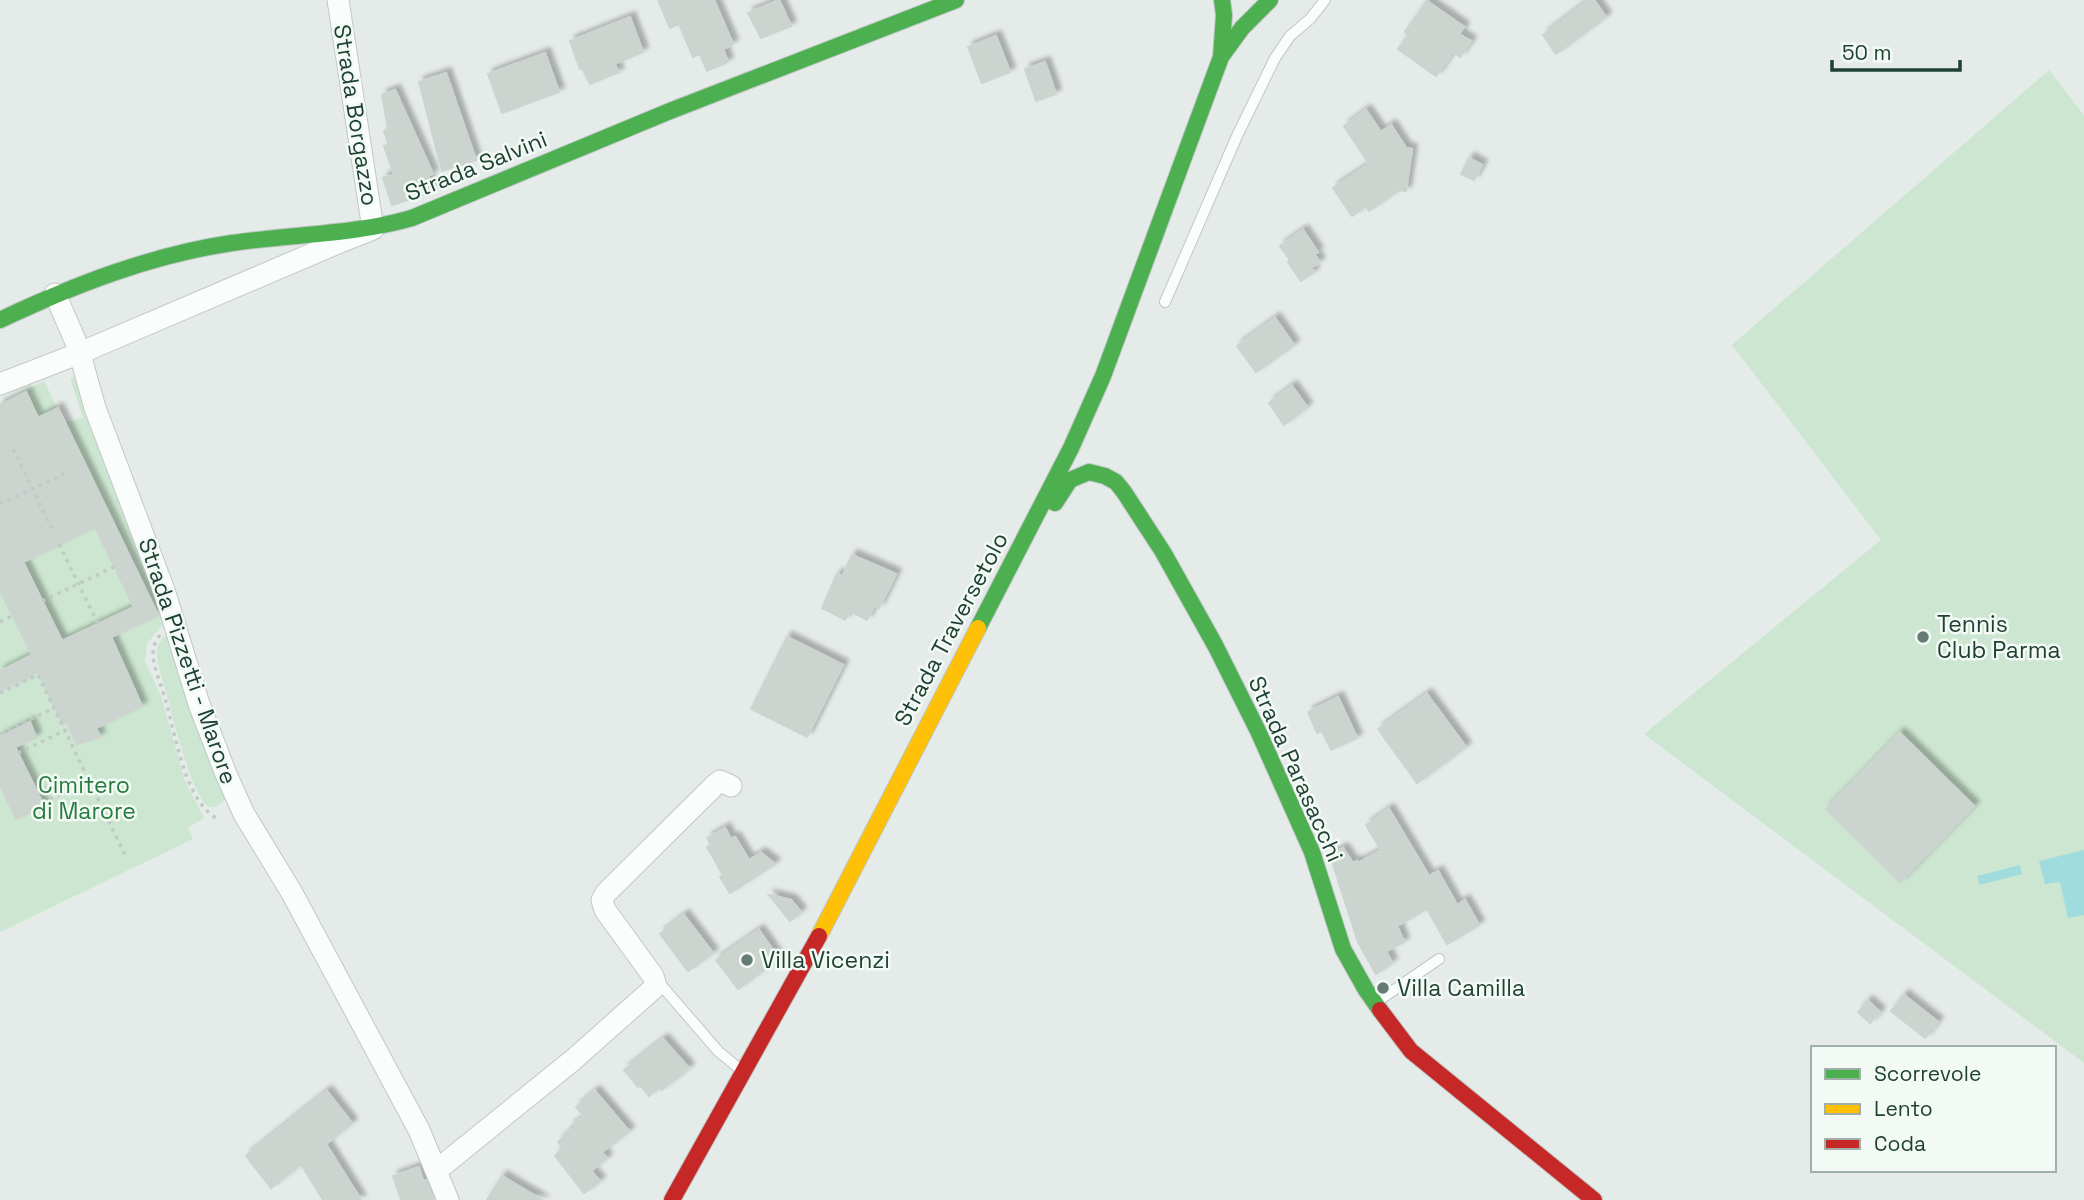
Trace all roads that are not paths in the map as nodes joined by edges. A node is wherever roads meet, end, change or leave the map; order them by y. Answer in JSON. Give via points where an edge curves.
{"nodes":[{"id":1,"x":338,"y":0,"type":"edge"},
{"id":2,"x":956,"y":0,"type":"edge"},
{"id":3,"x":1222,"y":0,"type":"edge"},
{"id":4,"x":1248,"y":0,"type":"edge"},
{"id":5,"x":1271,"y":0,"type":"edge"},
{"id":6,"x":1320,"y":2,"type":"edge"},
{"id":7,"x":1221,"y":57,"type":"junction"},
{"id":8,"x":373,"y":229,"type":"junction"},
{"id":9,"x":55,"y":294,"type":"junction"},
{"id":10,"x":1165,"y":302,"type":"dead end"},
{"id":11,"x":0,"y":320,"type":"edge"},
{"id":12,"x":80,"y":353,"type":"junction"},
{"id":13,"x":0,"y":384,"type":"edge"},
{"id":14,"x":986,"y":611,"type":"junction"},
{"id":15,"x":731,"y":786,"type":"dead end"},
{"id":16,"x":1439,"y":959,"type":"dead end"},
{"id":17,"x":653,"y":975,"type":"junction"},
{"id":18,"x":1376,"y":1003,"type":"junction"},
{"id":19,"x":744,"y":1073,"type":"junction"},
{"id":20,"x":437,"y":1170,"type":"junction"},
{"id":21,"x":449,"y":1200,"type":"edge"},
{"id":22,"x":672,"y":1200,"type":"edge"},
{"id":23,"x":1594,"y":1200,"type":"edge"}],
"edges":[{"from":1,"to":8,"type":"street","name":"Strada Borgazzo"},
{"from":2,"to":8,"type":"street","name":"Strada Salvini","via":[[435,209]]},
{"from":3,"to":7,"type":"street","name":"Strada Traversetolo"},
{"from":4,"to":5,"type":"street","name":"Strada Traversetolo"},
{"from":5,"to":7,"type":"street","name":"Strada Traversetolo"},
{"from":6,"to":10,"type":"lane","via":[[1275,58]]},
{"from":7,"to":14,"type":"street","name":"Strada Traversetolo","via":[[1103,376],[1066,459]]},
{"from":8,"to":9,"type":"street","name":"Strada Salvini","via":[[183,252],[118,269]]},
{"from":8,"to":12,"type":"street"},
{"from":9,"to":11,"type":"street","name":"Strada Salvini"},
{"from":9,"to":12,"type":"street","name":"Strada Pizzetti - Marore"},
{"from":12,"to":13,"type":"street"},
{"from":12,"to":20,"type":"street","name":"Strada Pizzetti - Marore","via":[[95,408],[236,797],[394,1082]]},
{"from":14,"to":18,"type":"street","name":"Strada Parasacchi","via":[[1020,571],[1070,480],[1089,472],[1116,482],[1163,552],[1259,733],[1312,852],[1343,949]]},
{"from":14,"to":19,"type":"street","name":"Strada Traversetolo"},
{"from":15,"to":17,"type":"street","via":[[720,781],[715,785],[606,893],[605,910]]},
{"from":16,"to":18,"type":"lane"},
{"from":17,"to":19,"type":"lane","via":[[718,1051]]},
{"from":17,"to":20,"type":"street","via":[[650,993]]},
{"from":18,"to":23,"type":"street","name":"Strada Parasacchi","via":[[1410,1051]]},
{"from":19,"to":22,"type":"street","name":"Strada Traversetolo"},
{"from":20,"to":21,"type":"street","name":"Strada Pizzetti - Marore"}]}
